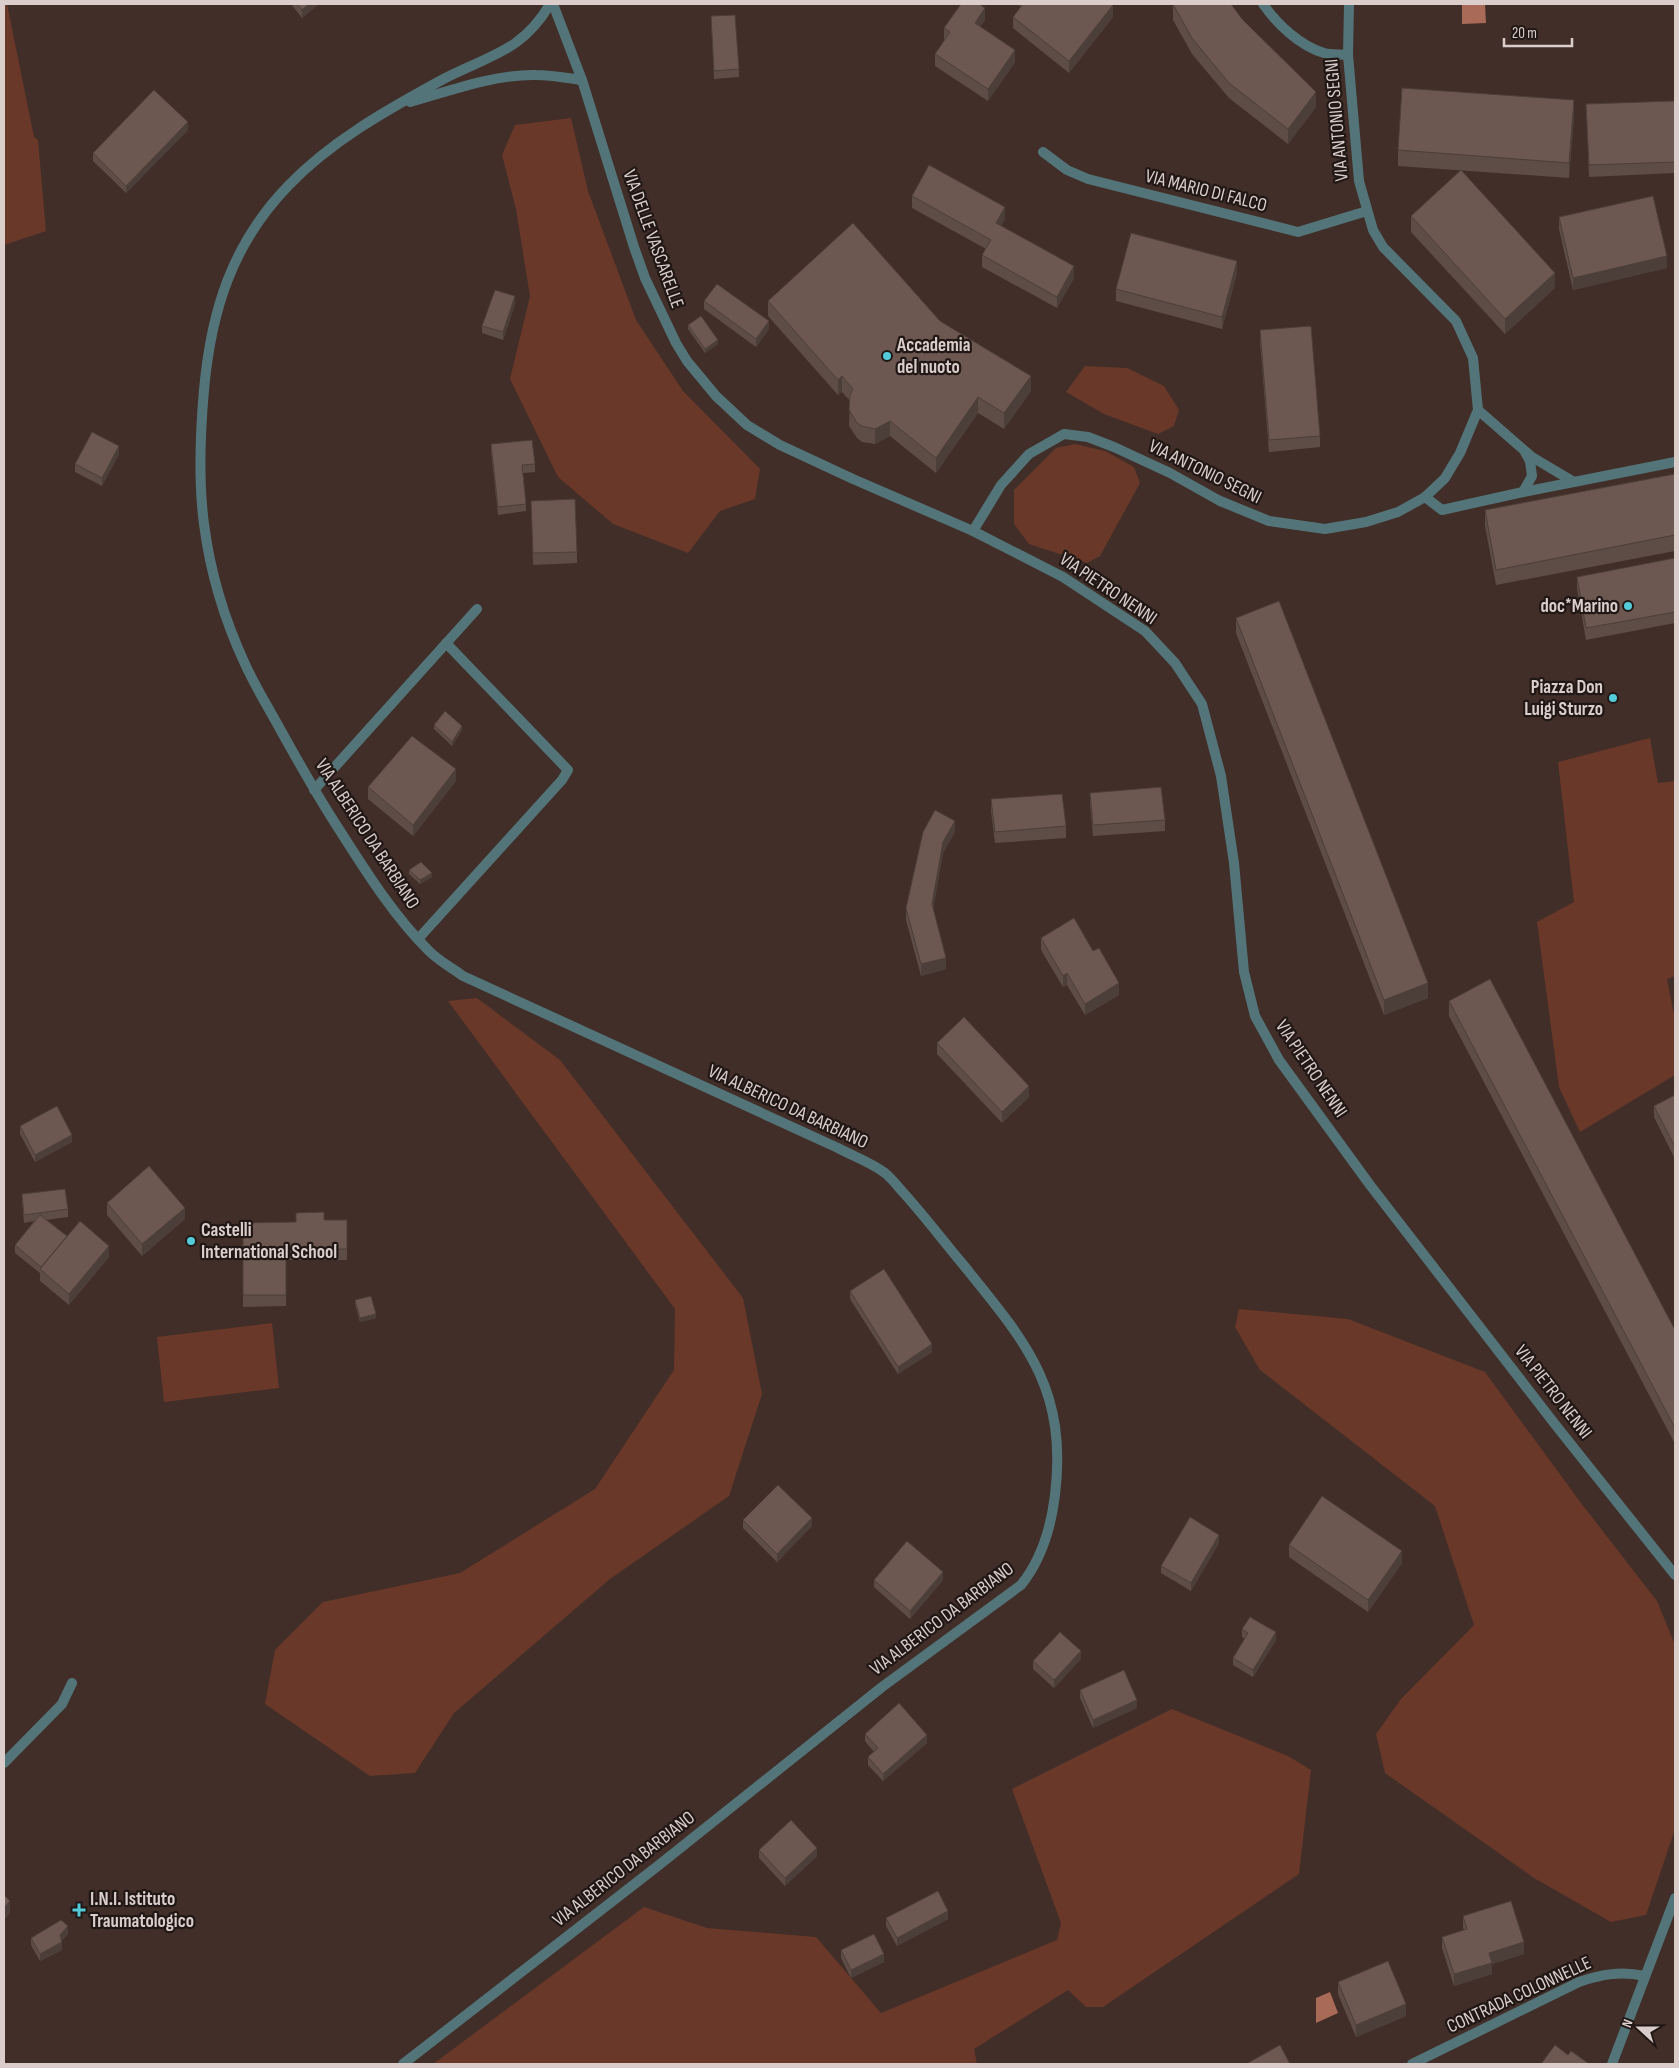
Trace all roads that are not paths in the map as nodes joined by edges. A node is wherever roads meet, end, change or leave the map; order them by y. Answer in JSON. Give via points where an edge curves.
{"nodes":[{"id":1,"x":552,"y":4,"type":"edge"},
{"id":2,"x":1263,"y":4,"type":"edge"},
{"id":3,"x":1350,"y":4,"type":"edge"},
{"id":4,"x":1348,"y":55,"type":"junction"},
{"id":5,"x":582,"y":80,"type":"junction"},
{"id":6,"x":394,"y":106,"type":"junction"},
{"id":7,"x":1043,"y":152,"type":"dead end"},
{"id":8,"x":1367,"y":211,"type":"junction"},
{"id":9,"x":1478,"y":410,"type":"junction"},
{"id":10,"x":1525,"y":451,"type":"junction"},
{"id":11,"x":1675,"y":462,"type":"edge"},
{"id":12,"x":1574,"y":482,"type":"junction"},
{"id":13,"x":1522,"y":492,"type":"junction"},
{"id":14,"x":1425,"y":497,"type":"junction"},
{"id":15,"x":973,"y":531,"type":"junction"},
{"id":16,"x":477,"y":609,"type":"dead end"},
{"id":17,"x":446,"y":643,"type":"junction"},
{"id":18,"x":314,"y":790,"type":"junction"},
{"id":19,"x":418,"y":939,"type":"junction"},
{"id":20,"x":1675,"y":1575,"type":"edge"},
{"id":21,"x":72,"y":1683,"type":"dead end"},
{"id":22,"x":4,"y":1763,"type":"edge"},
{"id":23,"x":1675,"y":1898,"type":"edge"},
{"id":24,"x":1645,"y":1976,"type":"junction"},
{"id":25,"x":403,"y":2064,"type":"edge"},
{"id":26,"x":1412,"y":2064,"type":"edge"},
{"id":27,"x":1612,"y":2064,"type":"edge"}],
"edges":[{"from":1,"to":5,"type":"street","name":"VIA DELLE VASCARELLE"},
{"from":1,"to":6,"type":"street","name":"VIA ALBERICO DA BARBIANO","via":[[536,26],[513,46],[457,71]]},
{"from":2,"to":4,"type":"street","via":[[1299,40],[1324,53]]},
{"from":3,"to":4,"type":"street","name":"VIA ANTONIO SEGNI"},
{"from":4,"to":8,"type":"street","name":"VIA ANTONIO SEGNI","via":[[1360,181]]},
{"from":5,"to":6,"type":"street","name":"VIA ALBERICO DA BARBIANO","via":[[535,75],[510,77]]},
{"from":5,"to":15,"type":"street","name":"VIA DELLE VASCARELLE","via":[[645,278],[676,343],[701,380],[748,425],[780,445]]},
{"from":6,"to":18,"type":"street","name":"VIA ALBERICO DA BARBIANO","via":[[304,170],[261,219],[239,254],[221,294],[205,377],[200,479],[204,526],[216,583],[245,665]]},
{"from":7,"to":8,"type":"street","name":"VIA MARIO DI FALCO","via":[[1067,170],[1088,179],[1298,232]]},
{"from":8,"to":9,"type":"street","name":"VIA ANTONIO SEGNI","via":[[1383,247],[1456,321],[1472,358]]},
{"from":9,"to":10,"type":"street"},
{"from":9,"to":14,"type":"street","name":"VIA ANTONIO SEGNI","via":[[1460,453],[1445,478]]},
{"from":10,"to":12,"type":"street"},
{"from":10,"to":13,"type":"street","via":[[1532,476]]},
{"from":11,"to":12,"type":"street"},
{"from":12,"to":13,"type":"street"},
{"from":13,"to":14,"type":"street","via":[[1442,510]]},
{"from":14,"to":15,"type":"street","name":"VIA ANTONIO SEGNI","via":[[1398,512],[1325,529],[1269,521],[1220,501],[1114,447],[1088,437],[1064,434],[1029,454],[1002,485]]},
{"from":15,"to":20,"type":"street","name":"VIA PIETRO NENNI","via":[[1064,577],[1145,631],[1175,663],[1202,704],[1221,776],[1234,863],[1244,972],[1255,1016],[1279,1060],[1370,1185]]},
{"from":16,"to":17,"type":"street"},
{"from":17,"to":18,"type":"street"},
{"from":17,"to":19,"type":"street","via":[[568,770]]},
{"from":18,"to":19,"type":"street","name":"VIA ALBERICO DA BARBIANO","via":[[391,908]]},
{"from":19,"to":25,"type":"street","name":"VIA ALBERICO DA BARBIANO","via":[[431,953],[463,976],[838,1148],[885,1173],[1016,1330],[1038,1368],[1050,1400],[1058,1456],[1054,1504],[1042,1552],[1021,1585],[882,1687]]},
{"from":21,"to":22,"type":"street","via":[[62,1704]]},
{"from":23,"to":24,"type":"street"},
{"from":24,"to":26,"type":"street","name":"CONTRADA COLONNELLE","via":[[1620,1972],[1579,1982]]},
{"from":24,"to":27,"type":"street"}]}
